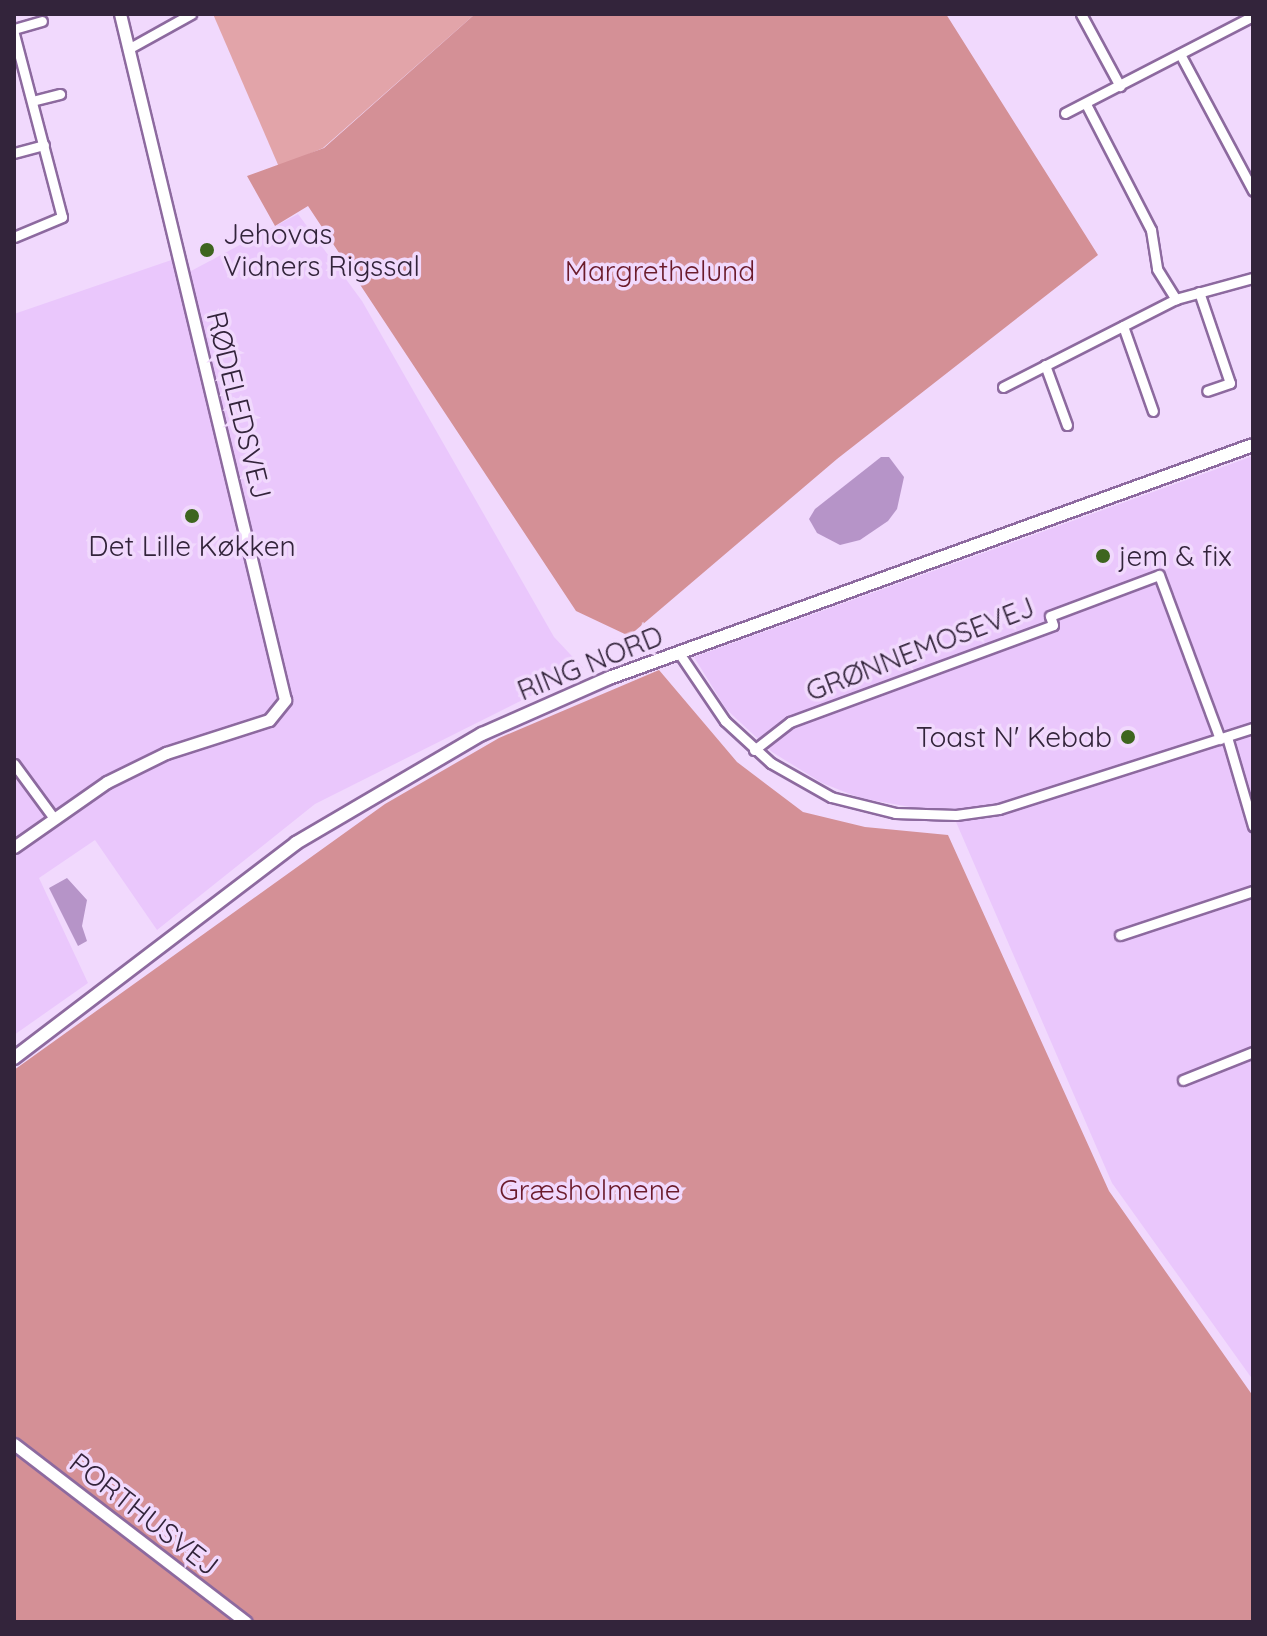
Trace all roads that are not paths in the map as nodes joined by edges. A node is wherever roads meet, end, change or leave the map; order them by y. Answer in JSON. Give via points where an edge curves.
{"nodes":[{"id":1,"x":120,"y":14,"type":"edge"},
{"id":2,"x":191,"y":14,"type":"edge"},
{"id":3,"x":1081,"y":14,"type":"edge"},
{"id":4,"x":1253,"y":16,"type":"edge"},
{"id":5,"x":42,"y":21,"type":"dead end"},
{"id":6,"x":14,"y":31,"type":"edge"},
{"id":7,"x":130,"y":48,"type":"junction"},
{"id":8,"x":1180,"y":54,"type":"junction"},
{"id":9,"x":19,"y":74,"type":"edge"},
{"id":10,"x":1120,"y":86,"type":"junction"},
{"id":11,"x":60,"y":94,"type":"dead end"},
{"id":12,"x":32,"y":101,"type":"junction"},
{"id":13,"x":1086,"y":104,"type":"junction"},
{"id":14,"x":1065,"y":113,"type":"dead end"},
{"id":15,"x":44,"y":145,"type":"junction"},
{"id":16,"x":14,"y":153,"type":"edge"},
{"id":17,"x":1253,"y":191,"type":"edge"},
{"id":18,"x":14,"y":237,"type":"edge"},
{"id":19,"x":1253,"y":278,"type":"edge"},
{"id":20,"x":1199,"y":292,"type":"junction"},
{"id":21,"x":1176,"y":299,"type":"junction"},
{"id":22,"x":1123,"y":326,"type":"junction"},
{"id":23,"x":1045,"y":365,"type":"junction"},
{"id":24,"x":1003,"y":387,"type":"dead end"},
{"id":25,"x":1207,"y":391,"type":"dead end"},
{"id":26,"x":1153,"y":411,"type":"dead end"},
{"id":27,"x":1067,"y":425,"type":"dead end"},
{"id":28,"x":1253,"y":445,"type":"edge"},
{"id":29,"x":679,"y":653,"type":"junction"},
{"id":30,"x":1253,"y":728,"type":"edge"},
{"id":31,"x":1223,"y":738,"type":"junction"},
{"id":32,"x":754,"y":750,"type":"junction"},
{"id":33,"x":14,"y":764,"type":"edge"},
{"id":34,"x":53,"y":817,"type":"junction"},
{"id":35,"x":1253,"y":826,"type":"edge"},
{"id":36,"x":14,"y":847,"type":"edge"},
{"id":37,"x":1253,"y":891,"type":"edge"},
{"id":38,"x":1120,"y":935,"type":"dead end"},
{"id":39,"x":1253,"y":1052,"type":"edge"},
{"id":40,"x":14,"y":1058,"type":"edge"},
{"id":41,"x":1183,"y":1080,"type":"dead end"},
{"id":42,"x":14,"y":1444,"type":"edge"},
{"id":43,"x":246,"y":1622,"type":"edge"}],
"edges":[{"from":1,"to":7,"type":"street","name":"RØDELEDSVEJ"},
{"from":2,"to":7,"type":"street"},
{"from":3,"to":10,"type":"street"},
{"from":4,"to":8,"type":"street"},
{"from":5,"to":6,"type":"street"},
{"from":6,"to":9,"type":"street"},
{"from":7,"to":34,"type":"street","name":"RØDELEDSVEJ","via":[[285,700],[278,714],[130,770]]},
{"from":8,"to":10,"type":"street"},
{"from":8,"to":17,"type":"street"},
{"from":9,"to":12,"type":"street"},
{"from":10,"to":13,"type":"street"},
{"from":11,"to":12,"type":"street"},
{"from":12,"to":15,"type":"street"},
{"from":13,"to":14,"type":"street"},
{"from":13,"to":21,"type":"street","via":[[1151,230],[1157,269]]},
{"from":15,"to":16,"type":"street"},
{"from":15,"to":18,"type":"street","via":[[62,217]]},
{"from":19,"to":20,"type":"street"},
{"from":20,"to":21,"type":"street"},
{"from":20,"to":25,"type":"street","via":[[1230,383]]},
{"from":21,"to":22,"type":"street"},
{"from":22,"to":23,"type":"street"},
{"from":22,"to":26,"type":"street"},
{"from":23,"to":24,"type":"street"},
{"from":23,"to":27,"type":"street"},
{"from":28,"to":29,"type":"main road","name":"RING NORD"},
{"from":29,"to":32,"type":"street","via":[[714,708]]},
{"from":29,"to":40,"type":"main road","name":"RING NORD","via":[[482,734],[366,797],[296,843]]},
{"from":30,"to":31,"type":"street"},
{"from":31,"to":32,"type":"street","via":[[999,809],[937,816],[873,809],[831,797]]},
{"from":31,"to":32,"type":"street","name":"GRØNNEMOSEVEJ","via":[[1159,575],[1050,616],[1053,625],[790,722]]},
{"from":31,"to":35,"type":"street"},
{"from":33,"to":34,"type":"street"},
{"from":34,"to":36,"type":"street"},
{"from":37,"to":38,"type":"street"},
{"from":39,"to":41,"type":"street"},
{"from":42,"to":43,"type":"street","name":"PORTHUSVEJ"}]}
